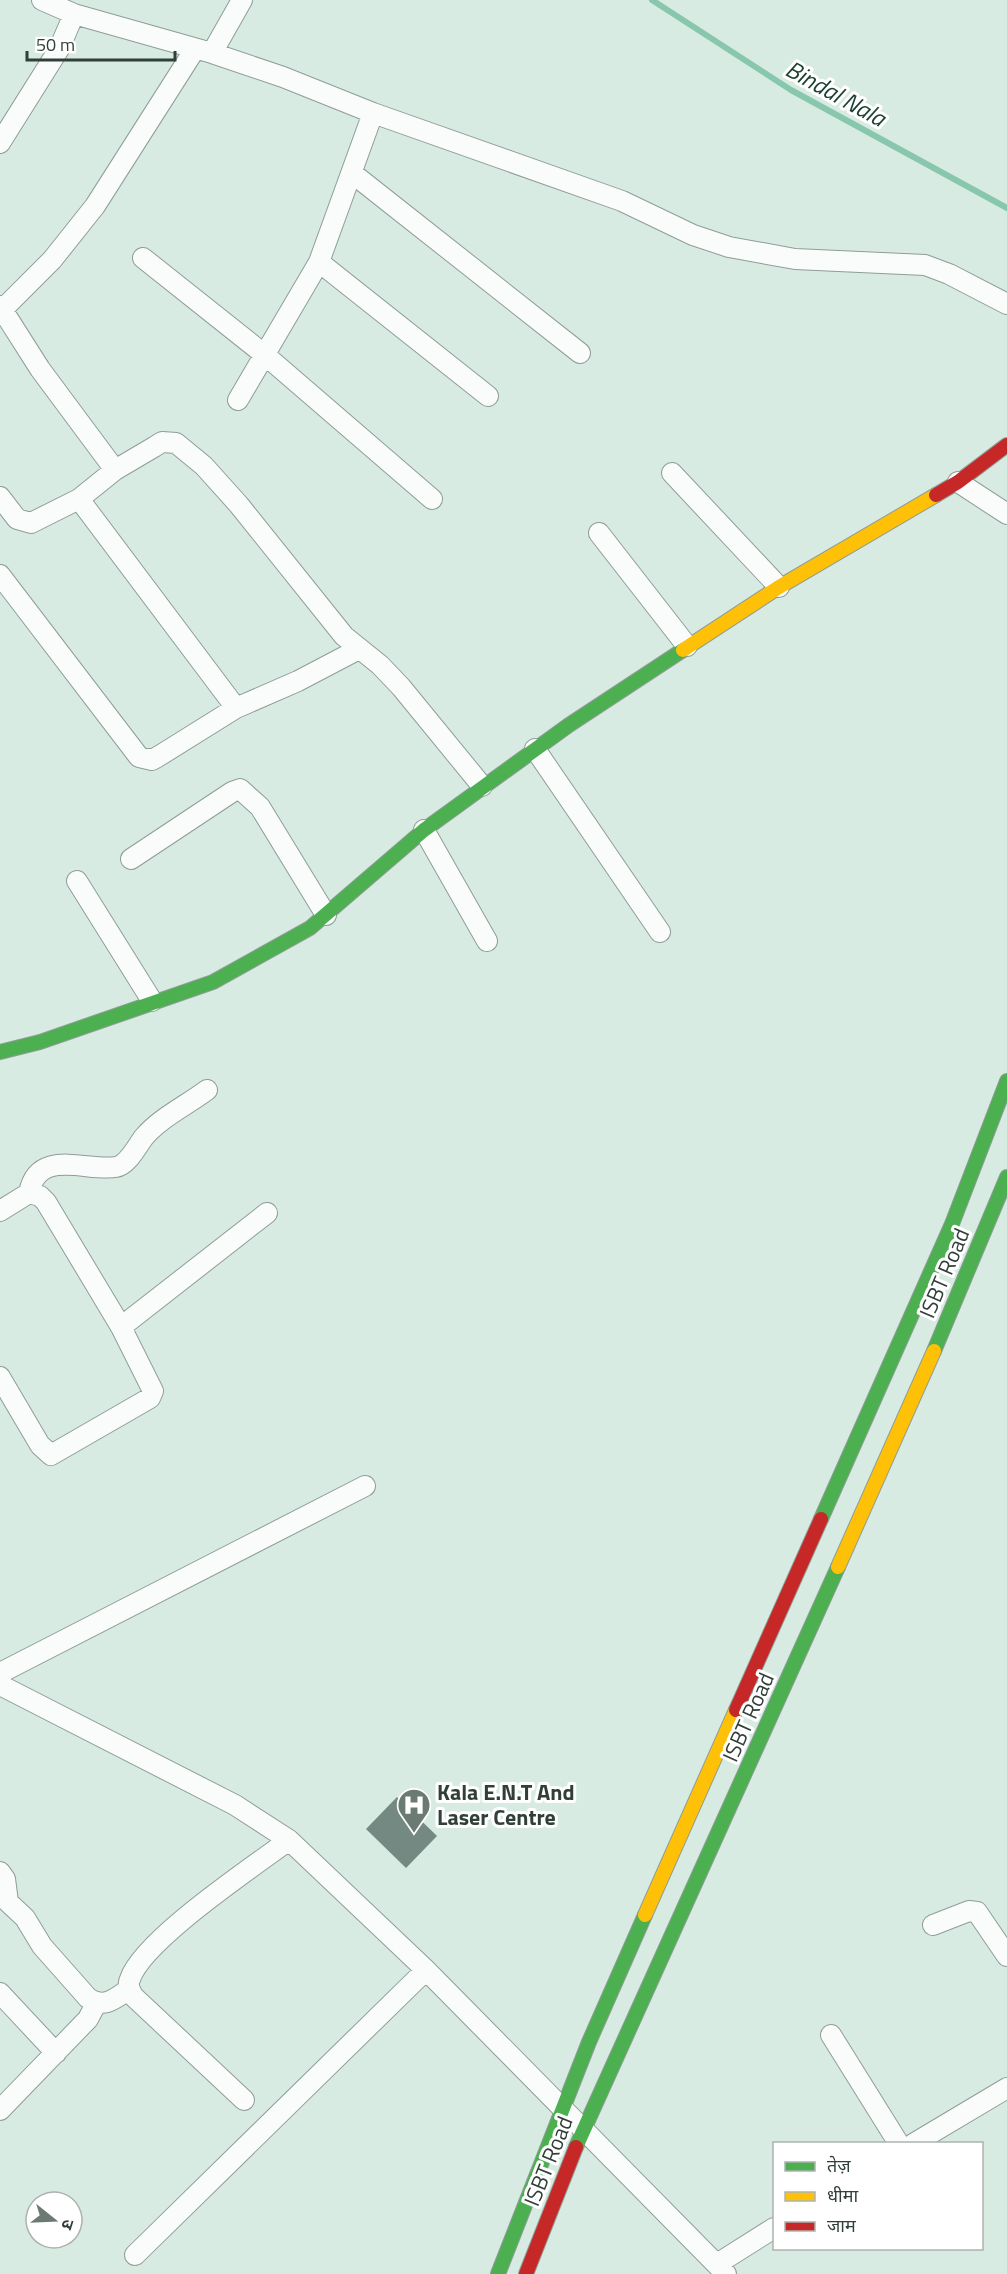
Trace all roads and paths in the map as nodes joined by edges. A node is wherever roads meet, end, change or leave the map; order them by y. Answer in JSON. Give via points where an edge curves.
{"nodes":[{"id":1,"x":42,"y":0,"type":"edge"},
{"id":2,"x":233,"y":3,"type":"edge"},
{"id":3,"x":74,"y":14,"type":"junction"},
{"id":4,"x":203,"y":51,"type":"junction"},
{"id":5,"x":373,"y":113,"type":"junction"},
{"id":6,"x":0,"y":143,"type":"edge"},
{"id":7,"x":351,"y":173,"type":"junction"},
{"id":8,"x":142,"y":258,"type":"dead end"},
{"id":9,"x":319,"y":262,"type":"junction"},
{"id":10,"x":1007,"y":304,"type":"edge"},
{"id":11,"x":1,"y":308,"type":"edge"},
{"id":12,"x":580,"y":353,"type":"dead end"},
{"id":13,"x":265,"y":355,"type":"junction"},
{"id":14,"x":488,"y":396,"type":"dead end"},
{"id":15,"x":238,"y":400,"type":"dead end"},
{"id":16,"x":1007,"y":445,"type":"edge"},
{"id":17,"x":115,"y":471,"type":"junction"},
{"id":18,"x":672,"y":473,"type":"dead end"},
{"id":19,"x":958,"y":482,"type":"junction"},
{"id":20,"x":0,"y":497,"type":"edge"},
{"id":21,"x":79,"y":499,"type":"junction"},
{"id":22,"x":432,"y":499,"type":"dead end"},
{"id":23,"x":1007,"y":514,"type":"edge"},
{"id":24,"x":599,"y":533,"type":"dead end"},
{"id":25,"x":0,"y":575,"type":"edge"},
{"id":26,"x":779,"y":587,"type":"junction"},
{"id":27,"x":687,"y":646,"type":"junction"},
{"id":28,"x":359,"y":649,"type":"junction"},
{"id":29,"x":236,"y":708,"type":"junction"},
{"id":30,"x":535,"y":749,"type":"junction"},
{"id":31,"x":482,"y":786,"type":"junction"},
{"id":32,"x":424,"y":830,"type":"junction"},
{"id":33,"x":131,"y":859,"type":"dead end"},
{"id":34,"x":77,"y":882,"type":"dead end"},
{"id":35,"x":326,"y":915,"type":"junction"},
{"id":36,"x":660,"y":932,"type":"dead end"},
{"id":37,"x":487,"y":941,"type":"dead end"},
{"id":38,"x":153,"y":1001,"type":"junction"},
{"id":39,"x":0,"y":1052,"type":"edge"},
{"id":40,"x":1007,"y":1081,"type":"edge"},
{"id":41,"x":207,"y":1090,"type":"dead end"},
{"id":42,"x":1007,"y":1178,"type":"edge"},
{"id":43,"x":29,"y":1192,"type":"junction"},
{"id":44,"x":0,"y":1211,"type":"edge"},
{"id":45,"x":267,"y":1213,"type":"dead end"},
{"id":46,"x":121,"y":1327,"type":"junction"},
{"id":47,"x":0,"y":1377,"type":"edge"},
{"id":48,"x":365,"y":1486,"type":"dead end"},
{"id":49,"x":0,"y":1673,"type":"edge"},
{"id":50,"x":0,"y":1685,"type":"edge"},
{"id":51,"x":289,"y":1840,"type":"junction"},
{"id":52,"x":0,"y":1872,"type":"edge"},
{"id":53,"x":933,"y":1925,"type":"dead end"},
{"id":54,"x":1007,"y":1956,"type":"edge"},
{"id":55,"x":426,"y":1970,"type":"junction"},
{"id":56,"x":129,"y":1989,"type":"junction"},
{"id":57,"x":0,"y":1993,"type":"edge"},
{"id":58,"x":96,"y":2004,"type":"junction"},
{"id":59,"x":831,"y":2035,"type":"dead end"},
{"id":60,"x":56,"y":2053,"type":"junction"},
{"id":61,"x":1007,"y":2088,"type":"edge"},
{"id":62,"x":244,"y":2100,"type":"dead end"},
{"id":63,"x":563,"y":2107,"type":"junction"},
{"id":64,"x":0,"y":2110,"type":"edge"},
{"id":65,"x":584,"y":2128,"type":"junction"},
{"id":66,"x":898,"y":2142,"type":"edge"},
{"id":67,"x":916,"y":2142,"type":"edge"},
{"id":68,"x":773,"y":2229,"type":"edge"},
{"id":69,"x":135,"y":2254,"type":"dead end"},
{"id":70,"x":722,"y":2269,"type":"edge"},
{"id":71,"x":498,"y":2274,"type":"edge"},
{"id":72,"x":526,"y":2274,"type":"edge"}],
"edges":[{"from":1,"to":3,"type":"street"},
{"from":2,"to":4,"type":"street"},
{"from":3,"to":4,"type":"street"},
{"from":3,"to":6,"type":"street","via":[[59,50]]},
{"from":4,"to":5,"type":"street"},
{"from":4,"to":11,"type":"street","via":[[95,206],[52,260]]},
{"from":5,"to":7,"type":"street"},
{"from":5,"to":10,"type":"street","via":[[622,201],[693,235],[729,247],[795,259],[925,265]]},
{"from":7,"to":9,"type":"street"},
{"from":7,"to":12,"type":"street"},
{"from":8,"to":13,"type":"street"},
{"from":9,"to":13,"type":"street"},
{"from":9,"to":14,"type":"street"},
{"from":11,"to":17,"type":"street","via":[[40,369]]},
{"from":13,"to":15,"type":"street"},
{"from":13,"to":22,"type":"street"},
{"from":16,"to":19,"type":"main road"},
{"from":17,"to":21,"type":"street"},
{"from":17,"to":28,"type":"street","via":[[162,442],[176,443],[189,451]]},
{"from":18,"to":26,"type":"street"},
{"from":19,"to":23,"type":"street"},
{"from":19,"to":26,"type":"main road"},
{"from":20,"to":21,"type":"street","via":[[17,519],[32,523]]},
{"from":21,"to":29,"type":"street"},
{"from":24,"to":27,"type":"street"},
{"from":25,"to":29,"type":"street","via":[[139,758],[152,760]]},
{"from":26,"to":27,"type":"main road"},
{"from":27,"to":30,"type":"main road"},
{"from":28,"to":29,"type":"street"},
{"from":28,"to":31,"type":"street","via":[[392,676]]},
{"from":30,"to":31,"type":"main road"},
{"from":30,"to":36,"type":"street"},
{"from":31,"to":32,"type":"main road"},
{"from":32,"to":35,"type":"main road"},
{"from":32,"to":37,"type":"street"},
{"from":33,"to":35,"type":"street","via":[[240,789],[260,807]]},
{"from":34,"to":38,"type":"street"},
{"from":35,"to":38,"type":"main road","via":[[274,950],[213,982]]},
{"from":38,"to":39,"type":"main road","via":[[40,1042]]},
{"from":40,"to":63,"type":"main road","via":[[952,1224]]},
{"from":41,"to":43,"type":"street","via":[[150,1131],[118,1167],[69,1163],[45,1169],[34,1178]]},
{"from":42,"to":65,"type":"main road","name":"ISBT Road","via":[[898,1436]]},
{"from":43,"to":44,"type":"street"},
{"from":43,"to":46,"type":"street","via":[[46,1202]]},
{"from":45,"to":46,"type":"street"},
{"from":46,"to":47,"type":"street","via":[[152,1394],[55,1454],[47,1453],[40,1445]]},
{"from":48,"to":49,"type":"street"},
{"from":50,"to":51,"type":"street","via":[[235,1805]]},
{"from":51,"to":55,"type":"street"},
{"from":51,"to":56,"type":"street","via":[[149,1950],[129,1979]]},
{"from":52,"to":58,"type":"street","via":[[5,1879],[8,1902]]},
{"from":53,"to":54,"type":"street","via":[[969,1911],[977,1912]]},
{"from":55,"to":63,"type":"street"},
{"from":55,"to":69,"type":"street"},
{"from":56,"to":58,"type":"street","via":[[105,2004]]},
{"from":56,"to":62,"type":"street"},
{"from":57,"to":60,"type":"street"},
{"from":58,"to":60,"type":"street","via":[[88,2019]]},
{"from":59,"to":66,"type":"street"},
{"from":60,"to":64,"type":"street"},
{"from":61,"to":67,"type":"street"},
{"from":63,"to":65,"type":"street"},
{"from":63,"to":71,"type":"main road"},
{"from":65,"to":70,"type":"street"},
{"from":65,"to":72,"type":"main road","name":"ISBT Road"},
{"from":68,"to":70,"type":"street"}]}
